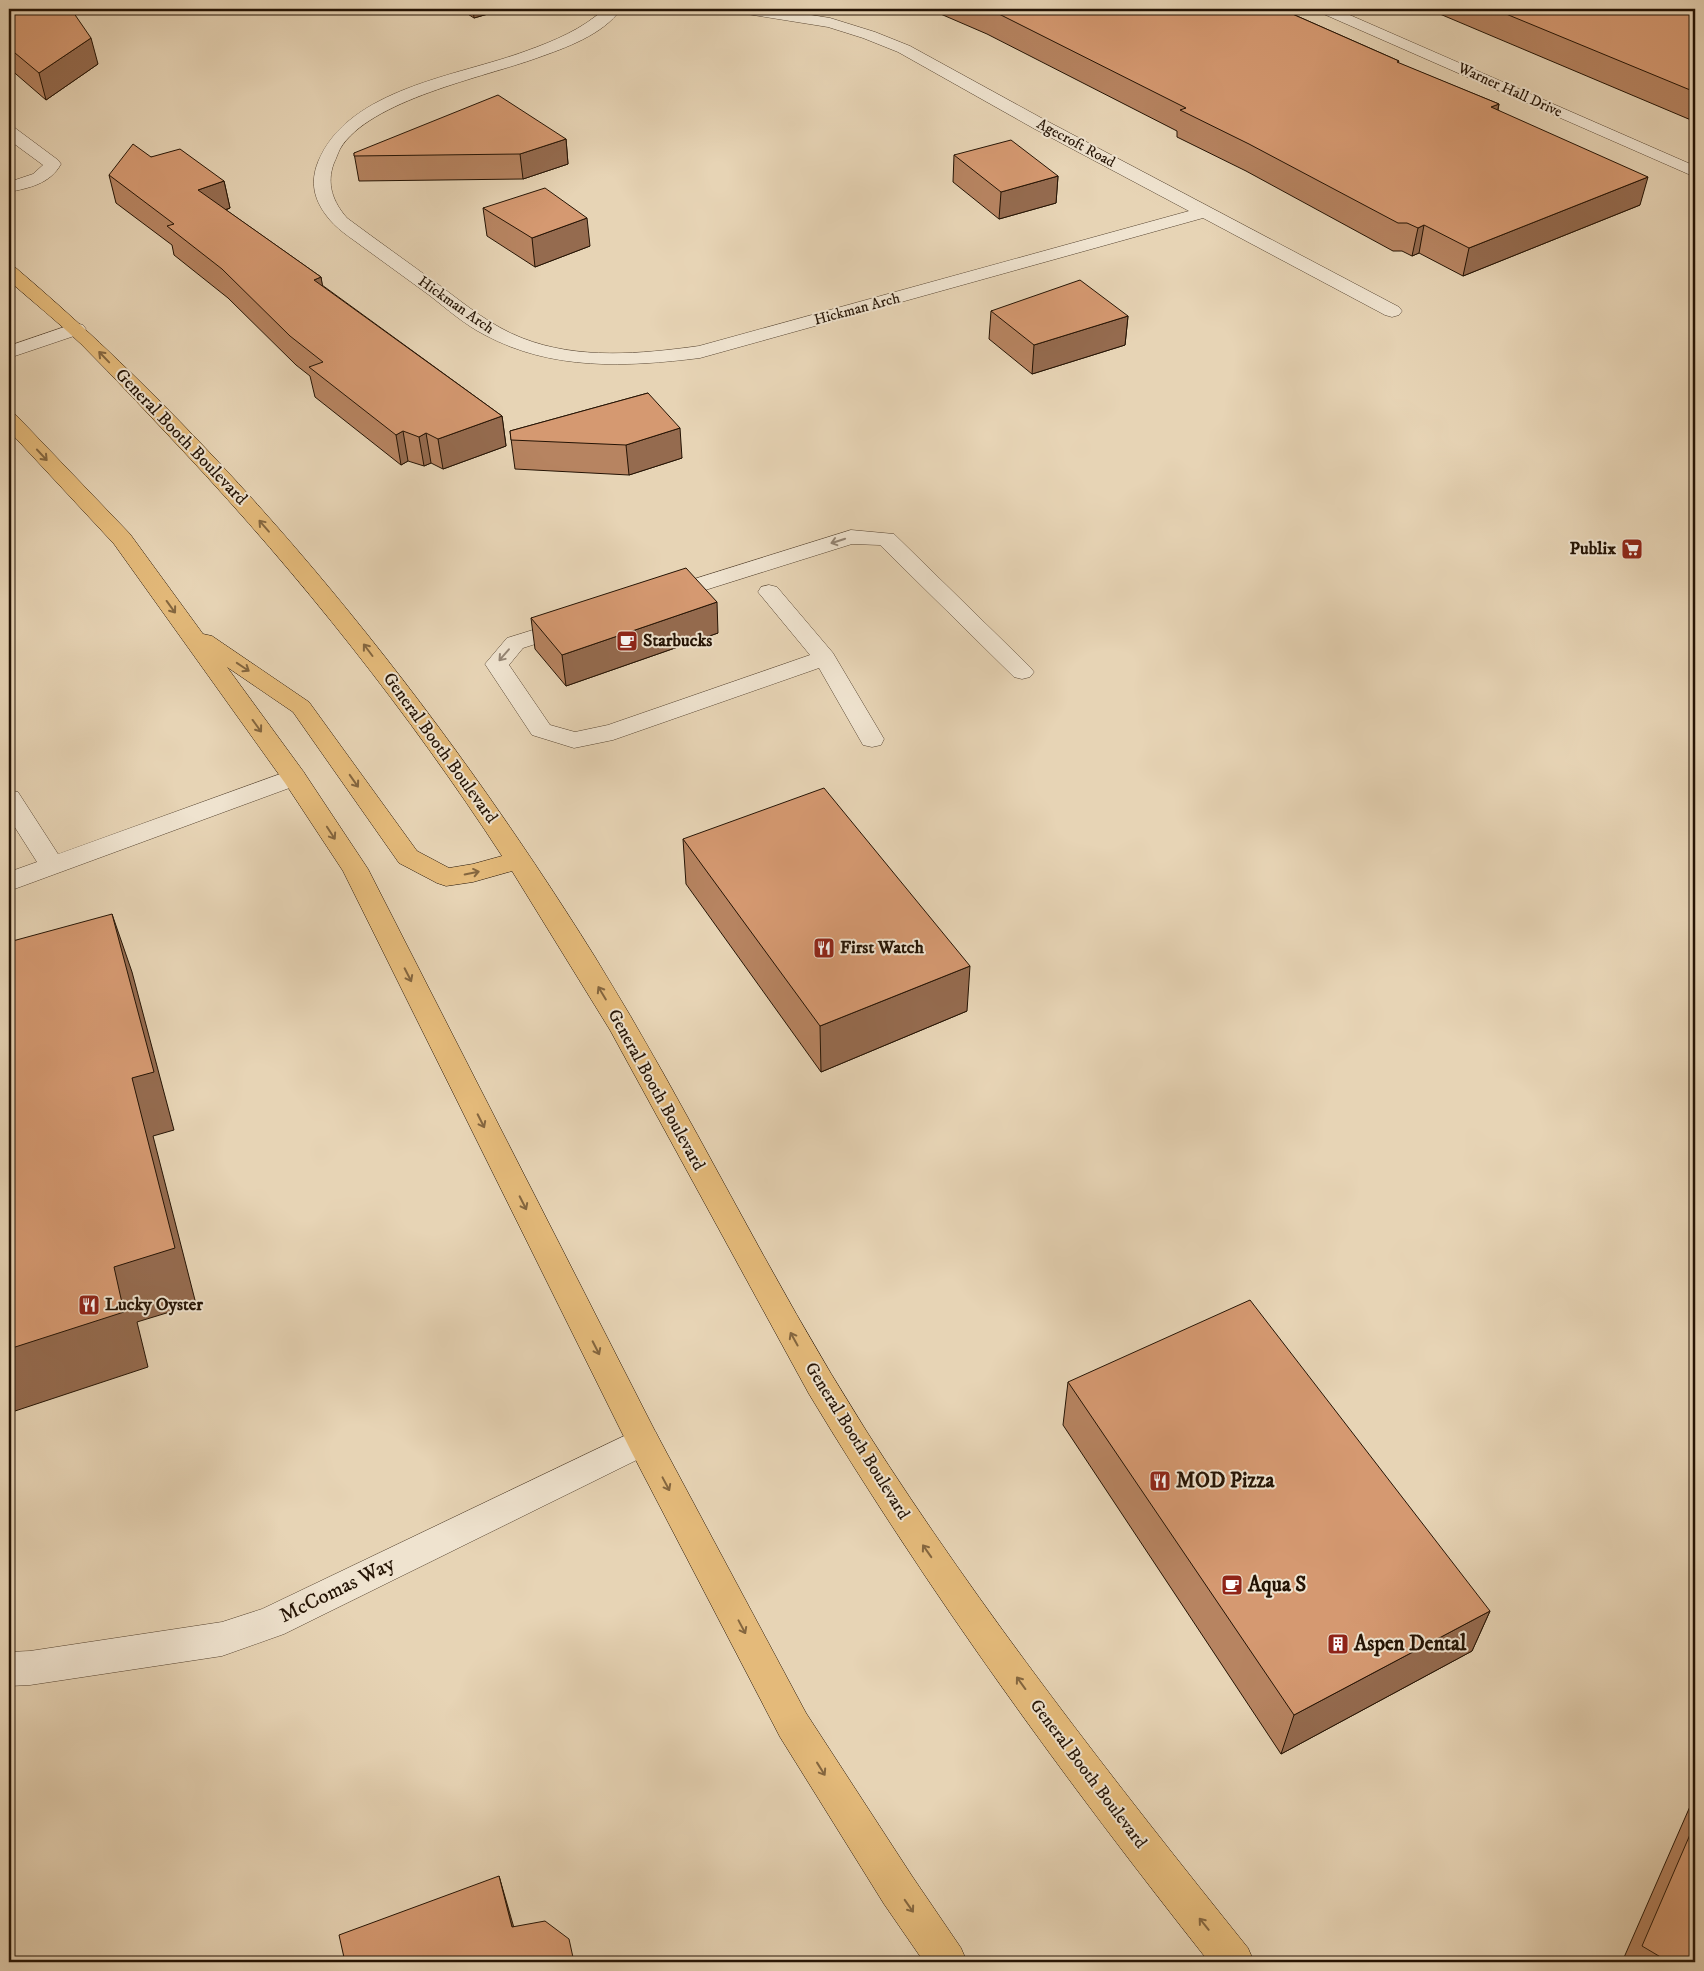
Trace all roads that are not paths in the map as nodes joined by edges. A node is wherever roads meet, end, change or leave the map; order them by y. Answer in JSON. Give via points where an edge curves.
{"nodes":[{"id":1,"x":613,"y":9,"type":"edge"},
{"id":2,"x":747,"y":9,"type":"edge"},
{"id":3,"x":1324,"y":9,"type":"edge"},
{"id":4,"x":9,"y":132,"type":"edge"},
{"id":5,"x":1695,"y":172,"type":"edge"},
{"id":6,"x":9,"y":188,"type":"edge"},
{"id":7,"x":1205,"y":212,"type":"junction"},
{"id":8,"x":9,"y":272,"type":"edge"},
{"id":9,"x":1392,"y":311,"type":"dead end"},
{"id":10,"x":76,"y":329,"type":"junction"},
{"id":11,"x":9,"y":352,"type":"edge"},
{"id":12,"x":9,"y":419,"type":"edge"},
{"id":13,"x":768,"y":592,"type":"dead end"},
{"id":14,"x":646,"y":602,"type":"edge"},
{"id":15,"x":590,"y":619,"type":"edge"},
{"id":16,"x":188,"y":630,"type":"junction"},
{"id":17,"x":825,"y":658,"type":"junction"},
{"id":18,"x":1022,"y":672,"type":"dead end"},
{"id":19,"x":872,"y":739,"type":"dead end"},
{"id":20,"x":294,"y":778,"type":"junction"},
{"id":21,"x":9,"y":798,"type":"edge"},
{"id":22,"x":520,"y":860,"type":"junction"},
{"id":23,"x":52,"y":866,"type":"junction"},
{"id":24,"x":9,"y":882,"type":"edge"},
{"id":25,"x":643,"y":1441,"type":"junction"},
{"id":26,"x":9,"y":1669,"type":"edge"},
{"id":27,"x":948,"y":1962,"type":"edge"},
{"id":28,"x":1234,"y":1962,"type":"edge"}],
"edges":[{"from":1,"to":7,"type":"street","name":"Hickman Arch","via":[[587,28],[556,44],[520,59],[448,80],[375,111],[350,128],[324,162],[321,182],[326,202],[340,222],[492,332],[528,346],[567,355],[611,359],[656,358],[700,352]]},
{"from":2,"to":7,"type":"street","name":"Agecroft Road","via":[[830,23],[904,49]]},
{"from":3,"to":5,"type":"street","name":"Warner Hall Drive"},
{"from":4,"to":6,"type":"street","via":[[52,164],[50,171],[36,179]]},
{"from":7,"to":9,"type":"street","name":"Agecroft Road"},
{"from":8,"to":10,"type":"highway","name":"General Booth Boulevard"},
{"from":10,"to":11,"type":"street"},
{"from":22,"to":10,"type":"highway","name":"General Booth Boulevard","one_way":true,"via":[[435,739],[298,564],[231,488]]},
{"from":12,"to":16,"type":"highway","one_way":true,"via":[[122,540]]},
{"from":13,"to":17,"type":"street"},
{"from":18,"to":14,"type":"street","one_way":true,"via":[[886,539],[850,537]]},
{"from":15,"to":17,"type":"street","one_way":true,"via":[[515,643],[496,664],[541,730],[574,740],[613,732]]},
{"from":16,"to":20,"type":"highway","one_way":true},
{"from":16,"to":22,"type":"highway","one_way":true,"via":[[301,707],[408,857],[446,877]]},
{"from":17,"to":19,"type":"street"},
{"from":20,"to":23,"type":"street"},
{"from":20,"to":25,"type":"highway","one_way":true,"via":[[355,869]]},
{"from":21,"to":23,"type":"street"},
{"from":28,"to":22,"type":"highway","name":"General Booth Boulevard","one_way":true,"via":[[1065,1745],[920,1541],[800,1350],[626,1034]]},
{"from":23,"to":24,"type":"street"},
{"from":25,"to":26,"type":"street","name":"McComas Way","via":[[271,1622],[222,1639]]},
{"from":25,"to":27,"type":"highway","one_way":true,"via":[[793,1725]]}]}
